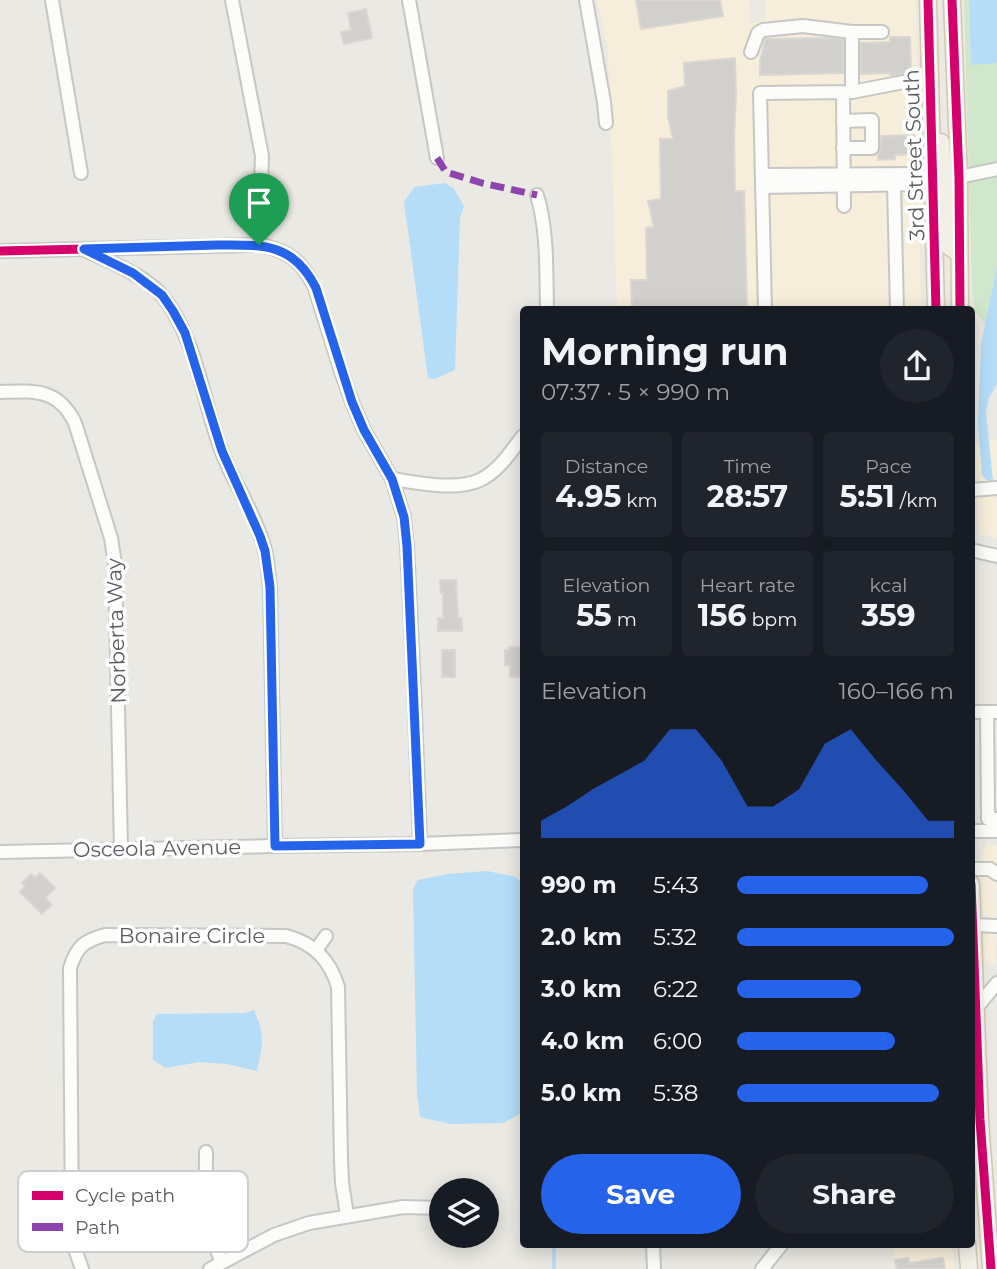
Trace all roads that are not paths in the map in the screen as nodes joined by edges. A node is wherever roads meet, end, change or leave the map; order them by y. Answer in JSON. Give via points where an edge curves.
{"nodes":[{"id":1,"x":52,"y":0,"type":"edge"},
{"id":2,"x":232,"y":0,"type":"edge"},
{"id":3,"x":409,"y":0,"type":"edge"},
{"id":4,"x":586,"y":0,"type":"edge"},
{"id":5,"x":928,"y":0,"type":"edge"},
{"id":6,"x":952,"y":0,"type":"edge"},
{"id":7,"x":852,"y":32,"type":"junction"},
{"id":8,"x":882,"y":32,"type":"dead end"},
{"id":9,"x":751,"y":52,"type":"dead end"},
{"id":10,"x":929,"y":77,"type":"junction"},
{"id":11,"x":847,"y":93,"type":"junction"},
{"id":12,"x":930,"y":110,"type":"junction"},
{"id":13,"x":843,"y":121,"type":"junction"},
{"id":14,"x":606,"y":123,"type":"dead end"},
{"id":15,"x":843,"y":148,"type":"junction"},
{"id":16,"x":437,"y":158,"type":"dead end"},
{"id":17,"x":997,"y":169,"type":"edge"},
{"id":18,"x":81,"y":173,"type":"dead end"},
{"id":19,"x":958,"y":177,"type":"junction"},
{"id":20,"x":930,"y":178,"type":"junction"},
{"id":21,"x":843,"y":180,"type":"junction"},
{"id":22,"x":762,"y":181,"type":"junction"},
{"id":23,"x":894,"y":184,"type":"junction"},
{"id":24,"x":537,"y":195,"type":"dead end"},
{"id":25,"x":844,"y":206,"type":"dead end"},
{"id":26,"x":259,"y":245,"type":"junction"},
{"id":27,"x":84,"y":249,"type":"junction"},
{"id":28,"x":0,"y":251,"type":"edge"},
{"id":29,"x":959,"y":254,"type":"junction"},
{"id":30,"x":547,"y":306,"type":"edge"},
{"id":31,"x":765,"y":306,"type":"edge"},
{"id":32,"x":897,"y":306,"type":"edge"},
{"id":33,"x":936,"y":306,"type":"edge"},
{"id":34,"x":960,"y":306,"type":"edge"},
{"id":35,"x":0,"y":392,"type":"edge"},
{"id":36,"x":520,"y":440,"type":"edge"},
{"id":37,"x":392,"y":479,"type":"junction"},
{"id":38,"x":997,"y":488,"type":"edge"},
{"id":39,"x":975,"y":490,"type":"edge"},
{"id":40,"x":975,"y":551,"type":"edge"},
{"id":41,"x":997,"y":556,"type":"edge"},
{"id":42,"x":992,"y":712,"type":"edge"},
{"id":43,"x":997,"y":819,"type":"edge"},
{"id":44,"x":975,"y":831,"type":"edge"},
{"id":45,"x":997,"y":831,"type":"edge"},
{"id":46,"x":520,"y":840,"type":"edge"},
{"id":47,"x":420,"y":844,"type":"junction"},
{"id":48,"x":275,"y":846,"type":"junction"},
{"id":49,"x":121,"y":850,"type":"junction"},
{"id":50,"x":0,"y":852,"type":"edge"},
{"id":51,"x":975,"y":869,"type":"edge"},
{"id":52,"x":997,"y":873,"type":"edge"},
{"id":53,"x":975,"y":925,"type":"edge"},
{"id":54,"x":997,"y":926,"type":"edge"},
{"id":55,"x":326,"y":936,"type":"dead end"},
{"id":56,"x":316,"y":950,"type":"junction"},
{"id":57,"x":997,"y":983,"type":"edge"},
{"id":58,"x":975,"y":1009,"type":"edge"},
{"id":59,"x":975,"y":1028,"type":"edge"},
{"id":60,"x":206,"y":1152,"type":"dead end"},
{"id":61,"x":71,"y":1171,"type":"edge"},
{"id":62,"x":206,"y":1171,"type":"edge"},
{"id":63,"x":429,"y":1208,"type":"edge"},
{"id":64,"x":347,"y":1215,"type":"junction"},
{"id":65,"x":653,"y":1248,"type":"edge"},
{"id":66,"x":779,"y":1248,"type":"edge"},
{"id":67,"x":967,"y":1248,"type":"edge"},
{"id":68,"x":248,"y":1249,"type":"edge"},
{"id":69,"x":76,"y":1252,"type":"edge"},
{"id":70,"x":242,"y":1252,"type":"edge"},
{"id":71,"x":216,"y":1266,"type":"edge"},
{"id":72,"x":82,"y":1269,"type":"edge"},
{"id":73,"x":654,"y":1269,"type":"edge"},
{"id":74,"x":762,"y":1269,"type":"edge"},
{"id":75,"x":969,"y":1269,"type":"edge"},
{"id":76,"x":991,"y":1269,"type":"edge"}],
"edges":[{"from":1,"to":18,"type":"street"},
{"from":2,"to":26,"type":"street","via":[[262,156]]},
{"from":3,"to":16,"type":"street"},
{"from":4,"to":14,"type":"street"},
{"from":5,"to":10,"type":"main road","name":"3rd Street South"},
{"from":6,"to":19,"type":"main road","name":"3rd Street South"},
{"from":7,"to":8,"type":"street"},
{"from":7,"to":9,"type":"street","via":[[803,26],[763,30]]},
{"from":7,"to":11,"type":"street"},
{"from":10,"to":11,"type":"street"},
{"from":10,"to":12,"type":"main road","name":"3rd Street South"},
{"from":11,"to":13,"type":"street"},
{"from":11,"to":22,"type":"street","via":[[760,93]]},
{"from":12,"to":19,"type":"main road","via":[[940,118],[945,169]]},
{"from":12,"to":20,"type":"main road","name":"3rd Street South"},
{"from":13,"to":15,"type":"street"},
{"from":13,"to":15,"type":"street","via":[[872,120],[872,148]]},
{"from":15,"to":21,"type":"street"},
{"from":17,"to":19,"type":"street"},
{"from":19,"to":29,"type":"main road","name":"3rd Street South"},
{"from":20,"to":21,"type":"street","via":[[921,174]]},
{"from":20,"to":23,"type":"street","via":[[921,184]]},
{"from":20,"to":29,"type":"main road","via":[[945,187],[947,245]]},
{"from":20,"to":33,"type":"main road","name":"3rd Street South"},
{"from":21,"to":22,"type":"street"},
{"from":21,"to":23,"type":"street"},
{"from":21,"to":25,"type":"street"},
{"from":22,"to":31,"type":"street"},
{"from":23,"to":32,"type":"street"},
{"from":24,"to":30,"type":"street","via":[[545,240]]},
{"from":26,"to":27,"type":"street"},
{"from":26,"to":37,"type":"street","via":[[284,252],[309,275],[352,402]]},
{"from":27,"to":28,"type":"street"},
{"from":27,"to":48,"type":"street","via":[[133,273],[162,295],[173,311],[185,333],[222,451],[265,551],[270,587]]},
{"from":29,"to":34,"type":"main road","name":"3rd Street South"},
{"from":35,"to":49,"type":"street","name":"Norberta Way","via":[[37,392],[65,406],[75,424],[111,538]]},
{"from":36,"to":37,"type":"street","via":[[481,480],[468,484]]},
{"from":37,"to":47,"type":"street","via":[[407,546]]},
{"from":38,"to":39,"type":"street"},
{"from":40,"to":41,"type":"street"},
{"from":42,"to":43,"type":"street","via":[[988,819]]},
{"from":44,"to":45,"type":"street"},
{"from":46,"to":47,"type":"street","name":"Osceola Avenue"},
{"from":47,"to":48,"type":"street","name":"Osceola Avenue"},
{"from":48,"to":49,"type":"street","name":"Osceola Avenue"},
{"from":49,"to":50,"type":"street","name":"Osceola Avenue"},
{"from":51,"to":52,"type":"street"},
{"from":53,"to":54,"type":"street"},
{"from":55,"to":56,"type":"street"},
{"from":56,"to":61,"type":"street","name":"Bonaire Circle","via":[[297,939],[276,935],[105,935],[80,946],[69,968]]},
{"from":56,"to":64,"type":"street","via":[[330,966],[338,987],[341,1160]]},
{"from":57,"to":58,"type":"street"},
{"from":59,"to":76,"type":"main road"},
{"from":60,"to":62,"type":"street"},
{"from":63,"to":64,"type":"street"},
{"from":64,"to":68,"type":"street","via":[[309,1223]]},
{"from":65,"to":73,"type":"street"},
{"from":66,"to":74,"type":"street"},
{"from":67,"to":75,"type":"main road"},
{"from":69,"to":72,"type":"street","name":"Bonaire Circle"},
{"from":70,"to":71,"type":"street"}]}
